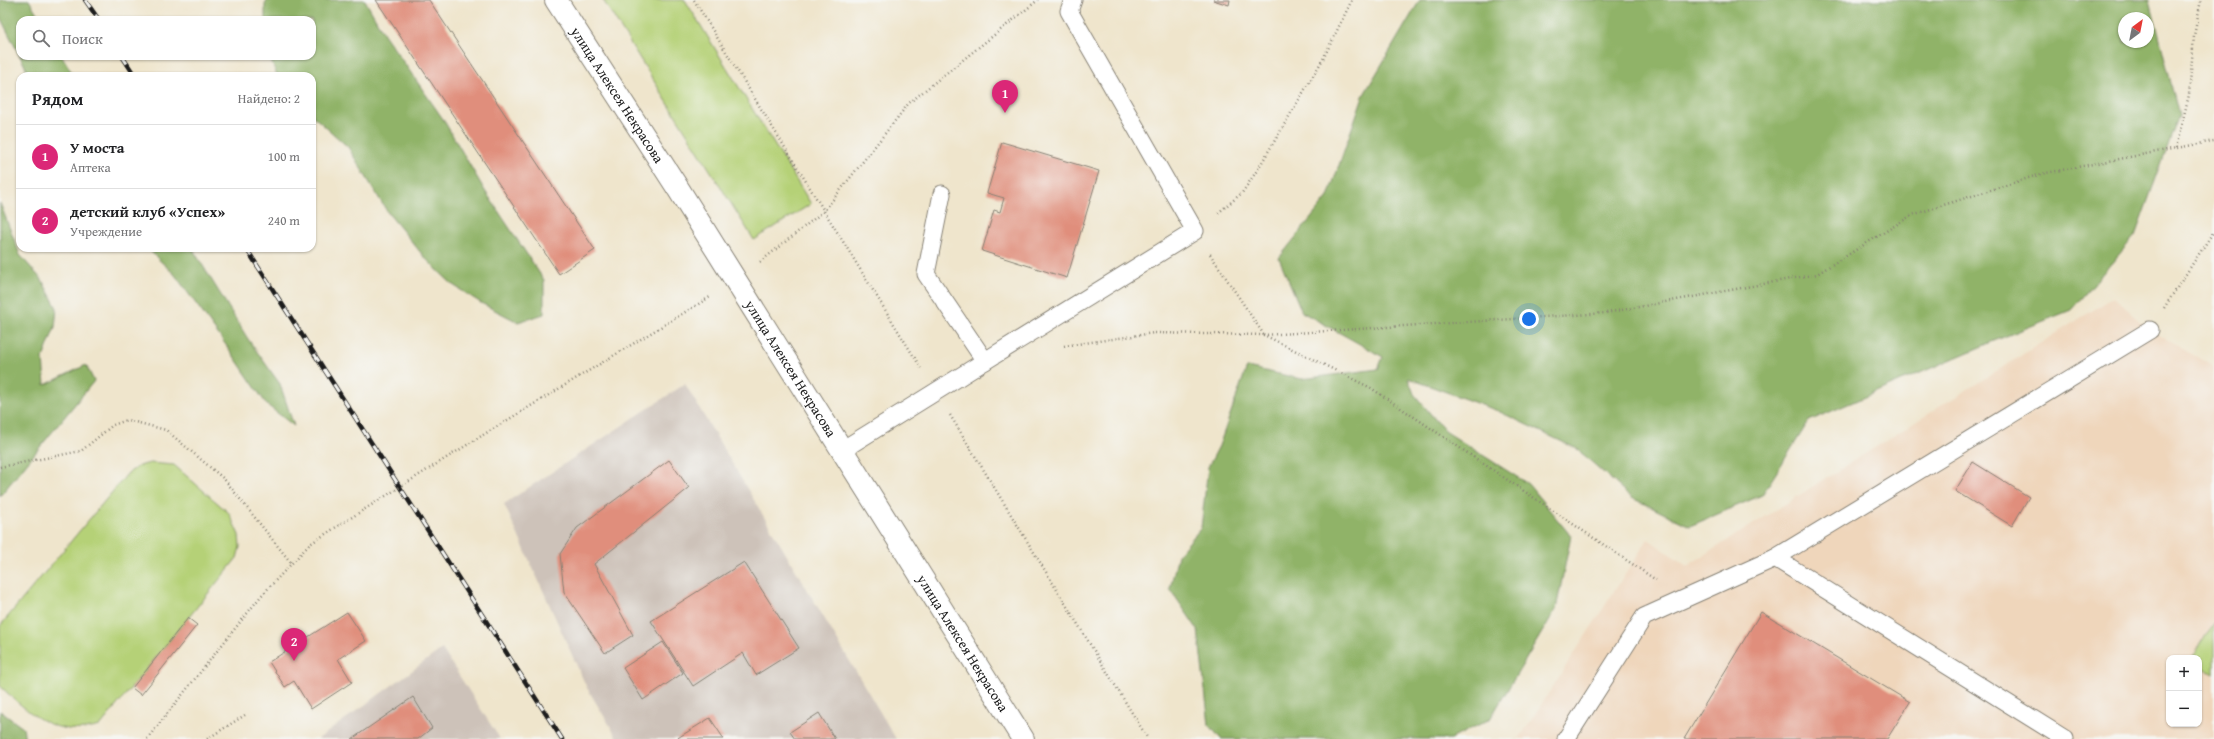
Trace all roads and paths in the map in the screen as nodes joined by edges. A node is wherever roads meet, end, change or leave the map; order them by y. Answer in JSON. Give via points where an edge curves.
{"nodes":[{"id":1,"x":556,"y":0,"type":"edge"},
{"id":2,"x":1038,"y":0,"type":"edge"},
{"id":3,"x":1073,"y":0,"type":"edge"},
{"id":4,"x":1352,"y":0,"type":"edge"},
{"id":5,"x":2202,"y":0,"type":"edge"},
{"id":6,"x":909,"y":103,"type":"dead end"},
{"id":7,"x":2214,"y":141,"type":"edge"},
{"id":8,"x":2176,"y":148,"type":"junction"},
{"id":9,"x":942,"y":194,"type":"dead end"},
{"id":10,"x":1195,"y":231,"type":"junction"},
{"id":11,"x":2214,"y":231,"type":"edge"},
{"id":12,"x":2150,"y":330,"type":"joint"},
{"id":13,"x":1264,"y":335,"type":"junction"},
{"id":14,"x":1060,"y":347,"type":"dead end"},
{"id":15,"x":985,"y":360,"type":"junction"},
{"id":16,"x":484,"y":435,"type":"dead end"},
{"id":17,"x":842,"y":450,"type":"junction"},
{"id":18,"x":0,"y":467,"type":"edge"},
{"id":19,"x":1775,"y":558,"type":"junction"},
{"id":20,"x":292,"y":564,"type":"junction"},
{"id":21,"x":1684,"y":599,"type":"junction"},
{"id":22,"x":245,"y":715,"type":"dead end"},
{"id":23,"x":147,"y":739,"type":"edge"},
{"id":24,"x":207,"y":739,"type":"edge"},
{"id":25,"x":1023,"y":739,"type":"edge"},
{"id":26,"x":1566,"y":739,"type":"edge"},
{"id":27,"x":2065,"y":739,"type":"edge"}],
"edges":[{"from":1,"to":17,"type":"street","name":"улица Алексея Некрасова"},
{"from":2,"to":6,"type":"path"},
{"from":3,"to":10,"type":"lane","via":[[1069,11]]},
{"from":4,"to":10,"type":"path","via":[[1323,59],[1242,193]]},
{"from":5,"to":8,"type":"path","via":[[2194,36],[2189,95]]},
{"from":7,"to":8,"type":"path"},
{"from":8,"to":13,"type":"path","via":[[2041,174],[1912,215],[1817,274],[1606,313]]},
{"from":9,"to":15,"type":"lane","via":[[926,274]]},
{"from":10,"to":13,"type":"path"},
{"from":10,"to":15,"type":"lane"},
{"from":11,"to":12,"type":"path"},
{"from":12,"to":19,"type":"lane"},
{"from":13,"to":14,"type":"path","via":[[1154,333]]},
{"from":13,"to":21,"type":"path","via":[[1371,388]]},
{"from":15,"to":17,"type":"lane"},
{"from":16,"to":20,"type":"path","bridge":true,"via":[[310,544]]},
{"from":17,"to":25,"type":"street","name":"улица Алексея Некрасова"},
{"from":18,"to":20,"type":"path","via":[[81,451],[113,425],[127,420],[166,430],[224,478]]},
{"from":19,"to":21,"type":"lane"},
{"from":19,"to":27,"type":"lane"},
{"from":20,"to":23,"type":"path","via":[[261,596]]},
{"from":21,"to":26,"type":"lane","via":[[1644,617]]},
{"from":22,"to":24,"type":"path"}]}
